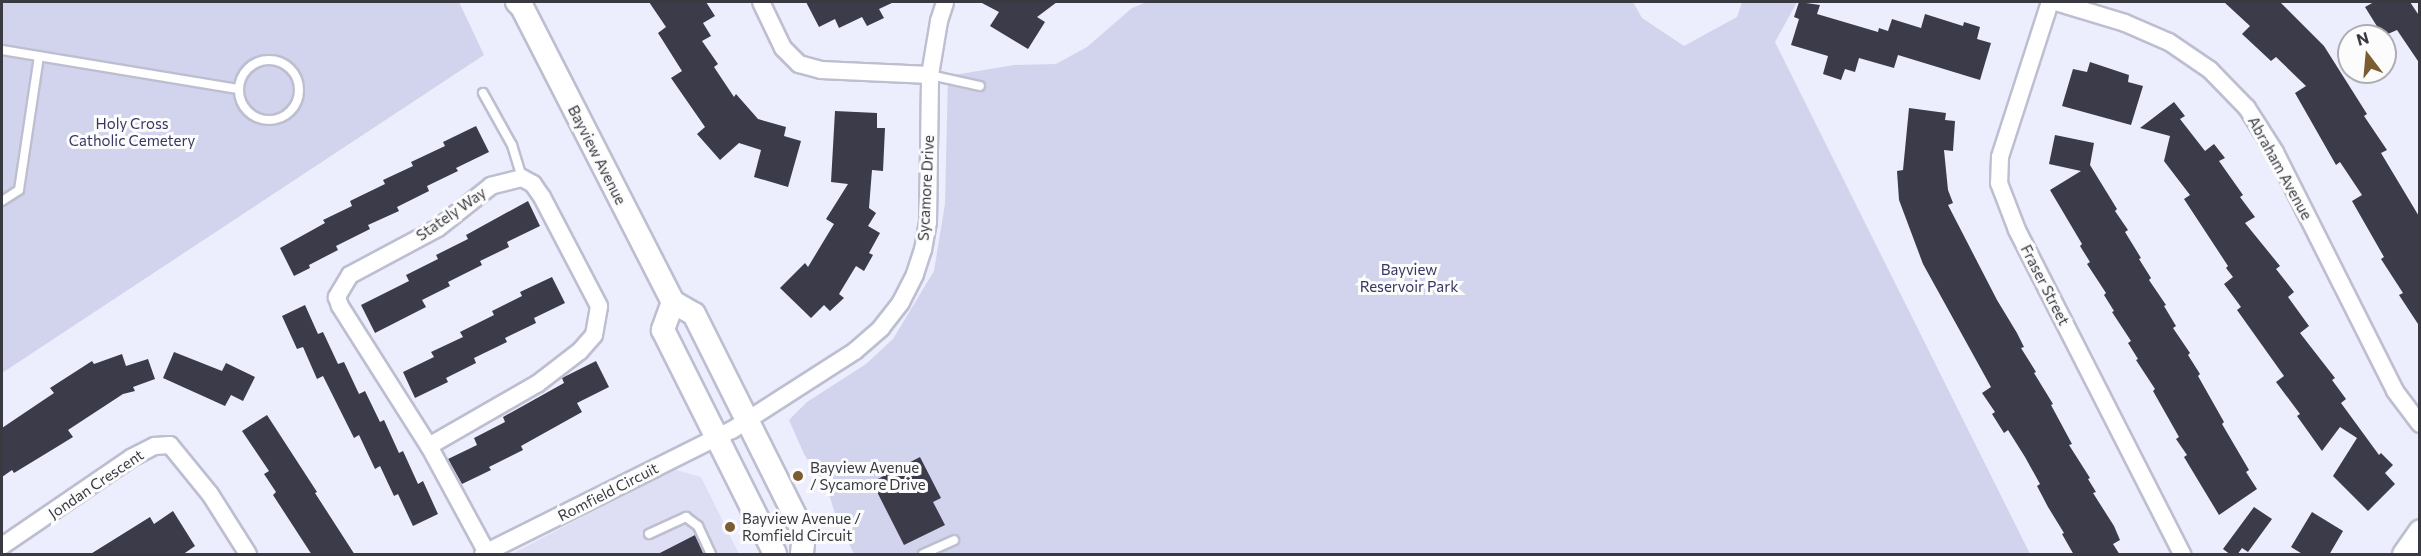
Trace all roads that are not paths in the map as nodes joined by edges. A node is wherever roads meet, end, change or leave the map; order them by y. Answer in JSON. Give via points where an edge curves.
{"nodes":[{"id":1,"x":761,"y":2,"type":"edge"},
{"id":2,"x":945,"y":2,"type":"edge"},
{"id":3,"x":2050,"y":2,"type":"edge"},
{"id":4,"x":2056,"y":2,"type":"edge"},
{"id":5,"x":520,"y":3,"type":"edge"},
{"id":6,"x":2,"y":50,"type":"edge"},
{"id":7,"x":39,"y":57,"type":"junction"},
{"id":8,"x":930,"y":75,"type":"junction"},
{"id":9,"x":980,"y":86,"type":"dead end"},
{"id":10,"x":238,"y":89,"type":"junction"},
{"id":11,"x":483,"y":93,"type":"dead end"},
{"id":12,"x":522,"y":178,"type":"junction"},
{"id":13,"x":2,"y":201,"type":"edge"},
{"id":14,"x":674,"y":302,"type":"junction"},
{"id":15,"x":2420,"y":424,"type":"edge"},
{"id":16,"x":732,"y":429,"type":"junction"},
{"id":17,"x":429,"y":446,"type":"junction"},
{"id":18,"x":2420,"y":530,"type":"edge"},
{"id":19,"x":649,"y":534,"type":"dead end"},
{"id":20,"x":954,"y":540,"type":"dead end"},
{"id":21,"x":2,"y":546,"type":"edge"},
{"id":22,"x":485,"y":554,"type":"edge"},
{"id":23,"x":249,"y":555,"type":"edge"},
{"id":24,"x":711,"y":555,"type":"edge"},
{"id":25,"x":775,"y":555,"type":"edge"},
{"id":26,"x":802,"y":555,"type":"edge"},
{"id":27,"x":923,"y":555,"type":"edge"},
{"id":28,"x":2182,"y":555,"type":"edge"},
{"id":29,"x":2403,"y":555,"type":"edge"}],
"edges":[{"from":1,"to":8,"type":"street","via":[[783,48],[799,64],[821,70]]},
{"from":2,"to":8,"type":"street","name":"Sycamore Drive"},
{"from":3,"to":28,"type":"street","name":"Fraser Street","via":[[2000,157],[1999,183],[2017,230]]},
{"from":4,"to":15,"type":"street","name":"Abraham Avenue","via":[[2125,23],[2169,42],[2210,70],[2247,108],[2275,152],[2395,391]]},
{"from":5,"to":14,"type":"main road","name":"Bayview Avenue"},
{"from":6,"to":7,"type":"lane"},
{"from":7,"to":10,"type":"lane"},
{"from":7,"to":13,"type":"lane","via":[[19,190]]},
{"from":8,"to":9,"type":"lane"},
{"from":8,"to":16,"type":"street","name":"Sycamore Drive","via":[[928,223],[915,274],[901,302],[881,328],[855,351]]},
{"from":10,"to":10,"type":"lane","via":[[245,70],[261,60],[271,60],[289,67],[299,82],[300,92],[292,111],[283,118],[262,120],[244,109]]},
{"from":11,"to":12,"type":"lane","via":[[512,145]]},
{"from":12,"to":17,"type":"street","via":[[532,184],[548,206],[599,306],[594,335],[580,351],[537,384]]},
{"from":12,"to":17,"type":"street","name":"Stately Way","via":[[491,186],[438,228],[350,275],[337,297]]},
{"from":14,"to":16,"type":"main road","name":"Bayview Avenue","via":[[694,314]]},
{"from":14,"to":16,"type":"main road","name":"Bayview Avenue","via":[[663,330]]},
{"from":16,"to":22,"type":"street","name":"Romfield Circuit"},
{"from":16,"to":25,"type":"main road","name":"Bayview Avenue"},
{"from":16,"to":26,"type":"main road","name":"Bayview Avenue","via":[[804,534]]},
{"from":17,"to":22,"type":"street","name":"Stately Way"},
{"from":18,"to":29,"type":"street"},
{"from":19,"to":24,"type":"lane","via":[[686,517],[698,526]]},
{"from":20,"to":27,"type":"lane"},
{"from":21,"to":23,"type":"street","name":"Jondan Crescent","via":[[131,458],[155,446],[170,445],[210,494]]}]}
